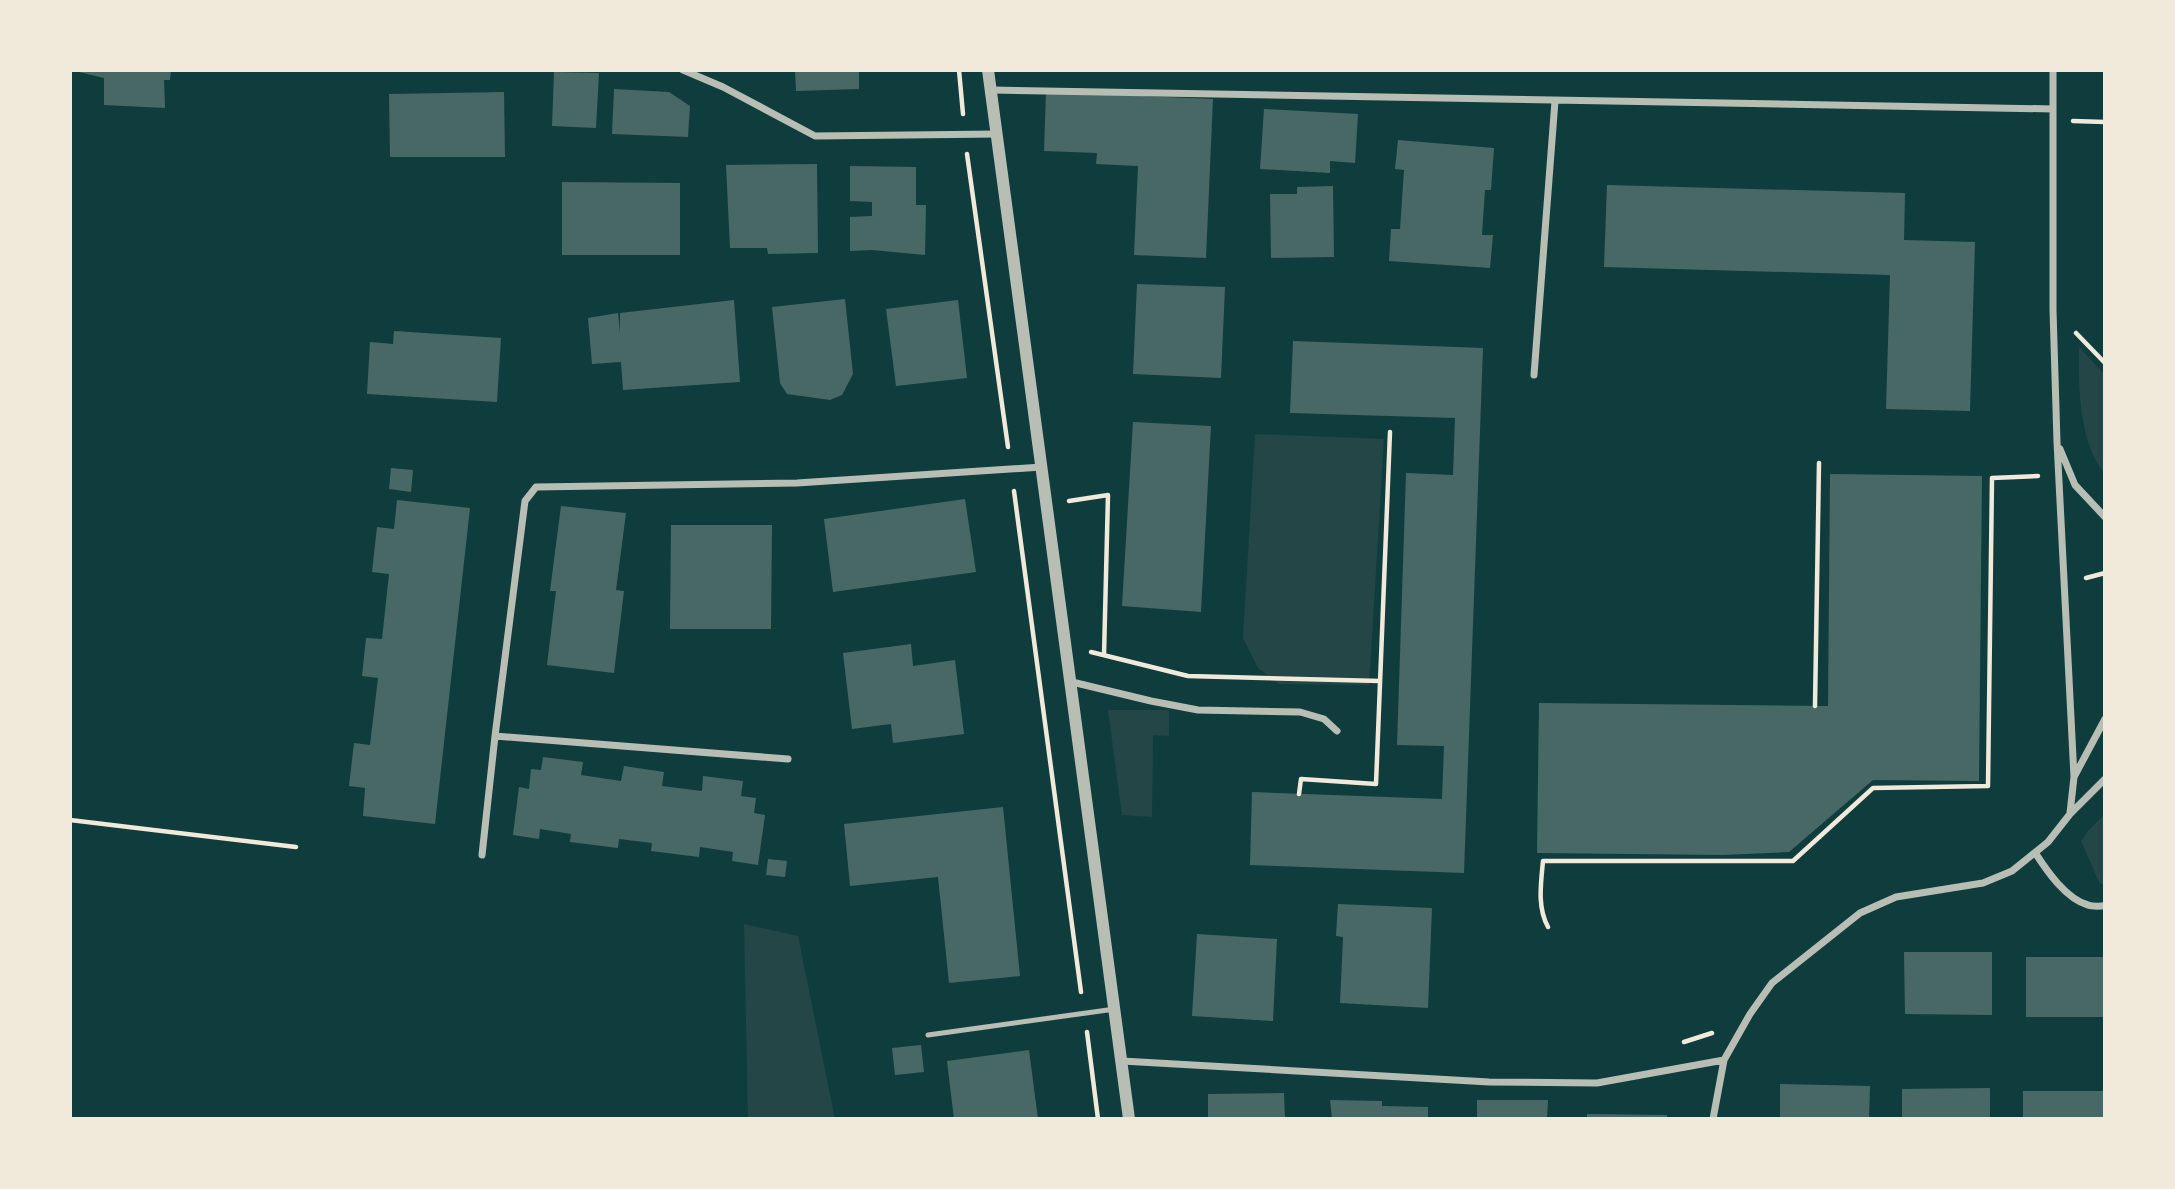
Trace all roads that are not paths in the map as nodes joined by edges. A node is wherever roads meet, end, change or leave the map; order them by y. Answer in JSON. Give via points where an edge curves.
{"nodes":[{"id":1,"x":683,"y":70,"type":"edge"},
{"id":2,"x":988,"y":70,"type":"edge"},
{"id":3,"x":2053,"y":70,"type":"edge"},
{"id":4,"x":991,"y":90,"type":"junction"},
{"id":5,"x":1556,"y":101,"type":"junction"},
{"id":6,"x":2053,"y":110,"type":"junction"},
{"id":7,"x":998,"y":134,"type":"junction"},
{"id":8,"x":1534,"y":375,"type":"dead end"},
{"id":9,"x":2057,"y":442,"type":"junction"},
{"id":10,"x":1042,"y":467,"type":"junction"},
{"id":11,"x":2105,"y":517,"type":"edge"},
{"id":12,"x":1072,"y":681,"type":"junction"},
{"id":13,"x":2105,"y":719,"type":"edge"},
{"id":14,"x":1337,"y":731,"type":"dead end"},
{"id":15,"x":495,"y":736,"type":"junction"},
{"id":16,"x":788,"y":759,"type":"dead end"},
{"id":17,"x":2074,"y":777,"type":"junction"},
{"id":18,"x":2105,"y":779,"type":"edge"},
{"id":19,"x":2070,"y":814,"type":"junction"},
{"id":20,"x":2036,"y":853,"type":"junction"},
{"id":21,"x":482,"y":855,"type":"dead end"},
{"id":22,"x":2105,"y":906,"type":"edge"},
{"id":23,"x":1115,"y":1009,"type":"junction"},
{"id":24,"x":928,"y":1035,"type":"dead end"},
{"id":25,"x":1724,"y":1060,"type":"junction"},
{"id":26,"x":1122,"y":1061,"type":"junction"},
{"id":27,"x":1129,"y":1119,"type":"edge"},
{"id":28,"x":1713,"y":1119,"type":"edge"}],
"edges":[{"from":1,"to":7,"type":"street","via":[[815,136]]},
{"from":2,"to":4,"type":"street"},
{"from":3,"to":6,"type":"street"},
{"from":4,"to":5,"type":"street"},
{"from":4,"to":7,"type":"street"},
{"from":5,"to":6,"type":"street"},
{"from":5,"to":8,"type":"street"},
{"from":6,"to":9,"type":"street"},
{"from":7,"to":10,"type":"street"},
{"from":9,"to":11,"type":"street","via":[[2075,485]]},
{"from":9,"to":17,"type":"street"},
{"from":10,"to":12,"type":"street"},
{"from":10,"to":15,"type":"street","via":[[797,483],[536,487],[525,501]]},
{"from":12,"to":14,"type":"street","via":[[1198,710],[1300,712],[1324,719]]},
{"from":12,"to":23,"type":"street"},
{"from":13,"to":17,"type":"street"},
{"from":15,"to":16,"type":"street"},
{"from":15,"to":21,"type":"street"},
{"from":17,"to":19,"type":"street"},
{"from":18,"to":19,"type":"street"},
{"from":19,"to":20,"type":"street"},
{"from":20,"to":22,"type":"street","via":[[2052,878],[2076,898],[2088,905]]},
{"from":20,"to":25,"type":"street","via":[[2012,871],[1983,883],[1896,897],[1860,913],[1772,982]]},
{"from":23,"to":24,"type":"lane"},
{"from":23,"to":26,"type":"street"},
{"from":25,"to":26,"type":"street","via":[[1597,1083],[1475,1081]]},
{"from":25,"to":28,"type":"street"},
{"from":26,"to":27,"type":"street"}]}
